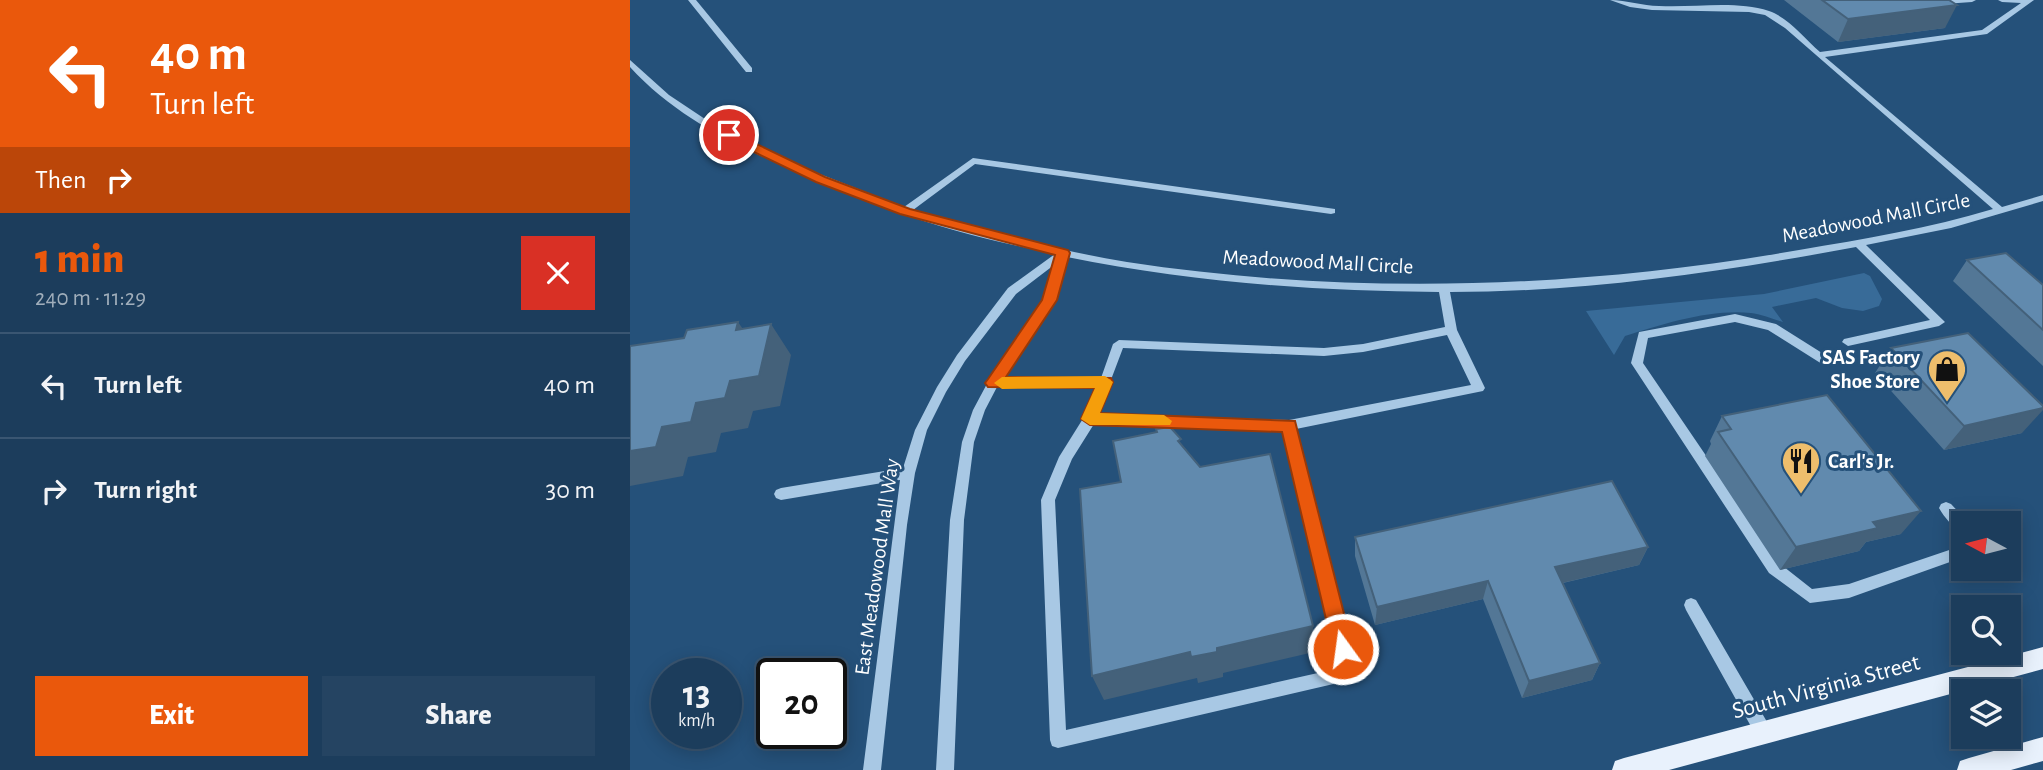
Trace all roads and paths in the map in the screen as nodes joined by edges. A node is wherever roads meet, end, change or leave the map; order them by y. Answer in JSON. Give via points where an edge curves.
{"nodes":[{"id":1,"x":691,"y":0,"type":"edge"},
{"id":2,"x":1614,"y":0,"type":"edge"},
{"id":3,"x":1940,"y":0,"type":"edge"},
{"id":4,"x":1972,"y":0,"type":"edge"},
{"id":5,"x":2002,"y":0,"type":"edge"},
{"id":6,"x":2029,"y":1,"type":"edge"},
{"id":7,"x":1818,"y":55,"type":"junction"},
{"id":8,"x":630,"y":62,"type":"edge"},
{"id":9,"x":749,"y":70,"type":"dead end"},
{"id":10,"x":2043,"y":198,"type":"edge"},
{"id":11,"x":905,"y":211,"type":"junction"},
{"id":12,"x":1331,"y":211,"type":"dead end"},
{"id":13,"x":2001,"y":211,"type":"junction"},
{"id":14,"x":1858,"y":243,"type":"junction"},
{"id":15,"x":1063,"y":253,"type":"junction"},
{"id":16,"x":1444,"y":288,"type":"junction"},
{"id":17,"x":1451,"y":330,"type":"junction"},
{"id":18,"x":1848,"y":342,"type":"dead end"},
{"id":19,"x":1826,"y":361,"type":"dead end"},
{"id":20,"x":1105,"y":382,"type":"junction"},
{"id":21,"x":993,"y":383,"type":"junction"},
{"id":22,"x":1090,"y":419,"type":"junction"},
{"id":23,"x":1289,"y":425,"type":"junction"},
{"id":24,"x":908,"y":474,"type":"junction"},
{"id":25,"x":781,"y":494,"type":"dead end"},
{"id":26,"x":1946,"y":508,"type":"dead end"},
{"id":27,"x":1951,"y":513,"type":"edge"},
{"id":28,"x":1951,"y":556,"type":"edge"},
{"id":29,"x":1691,"y":605,"type":"dead end"},
{"id":30,"x":2043,"y":658,"type":"edge"},
{"id":31,"x":1764,"y":733,"type":"junction"},
{"id":32,"x":2043,"y":749,"type":"edge"},
{"id":33,"x":872,"y":770,"type":"edge"},
{"id":34,"x":945,"y":770,"type":"edge"},
{"id":35,"x":1624,"y":770,"type":"edge"},
{"id":36,"x":1969,"y":770,"type":"edge"}],
"edges":[{"from":1,"to":9,"type":"street"},
{"from":2,"to":7,"type":"street","via":[[1636,6],[1749,7],[1778,21]]},
{"from":3,"to":4,"type":"street"},
{"from":5,"to":6,"type":"street"},
{"from":6,"to":7,"type":"street","via":[[1984,32]]},
{"from":7,"to":13,"type":"street"},
{"from":8,"to":11,"type":"street","name":"Meadowood Mall Circle","via":[[654,88],[729,135],[820,179]]},
{"from":10,"to":13,"type":"street","name":"Meadowood Mall Circle"},
{"from":11,"to":12,"type":"street","via":[[973,161]]},
{"from":11,"to":15,"type":"street","name":"Meadowood Mall Circle"},
{"from":13,"to":14,"type":"street","name":"Meadowood Mall Circle"},
{"from":14,"to":16,"type":"street","name":"Meadowood Mall Circle","via":[[1689,271]]},
{"from":14,"to":18,"type":"street","via":[[1939,322]]},
{"from":15,"to":16,"type":"street","name":"Meadowood Mall Circle","via":[[1125,265],[1256,279]]},
{"from":15,"to":21,"type":"street","via":[[1049,300]]},
{"from":15,"to":24,"type":"street","name":"East Meadowood Mall Way","via":[[1012,292],[961,358],[921,430]]},
{"from":16,"to":17,"type":"street"},
{"from":17,"to":20,"type":"street","via":[[1324,352],[1119,344]]},
{"from":17,"to":23,"type":"street","via":[[1479,388]]},
{"from":19,"to":28,"type":"street","via":[[1772,327],[1735,318],[1643,335],[1637,363],[1774,568],[1810,596],[1849,591]]},
{"from":20,"to":21,"type":"street"},
{"from":20,"to":22,"type":"street"},
{"from":21,"to":34,"type":"street","via":[[975,421],[961,479]]},
{"from":22,"to":23,"type":"street"},
{"from":22,"to":23,"type":"street","via":[[1066,457],[1048,500],[1058,740],[1349,674]]},
{"from":24,"to":25,"type":"street"},
{"from":24,"to":33,"type":"street","name":"East Meadowood Mall Way"},
{"from":26,"to":27,"type":"street"},
{"from":29,"to":31,"type":"street"},
{"from":30,"to":31,"type":"main road","name":"South Virginia Street"},
{"from":31,"to":35,"type":"main road","name":"South Virginia Street"},
{"from":32,"to":36,"type":"main road"}]}
